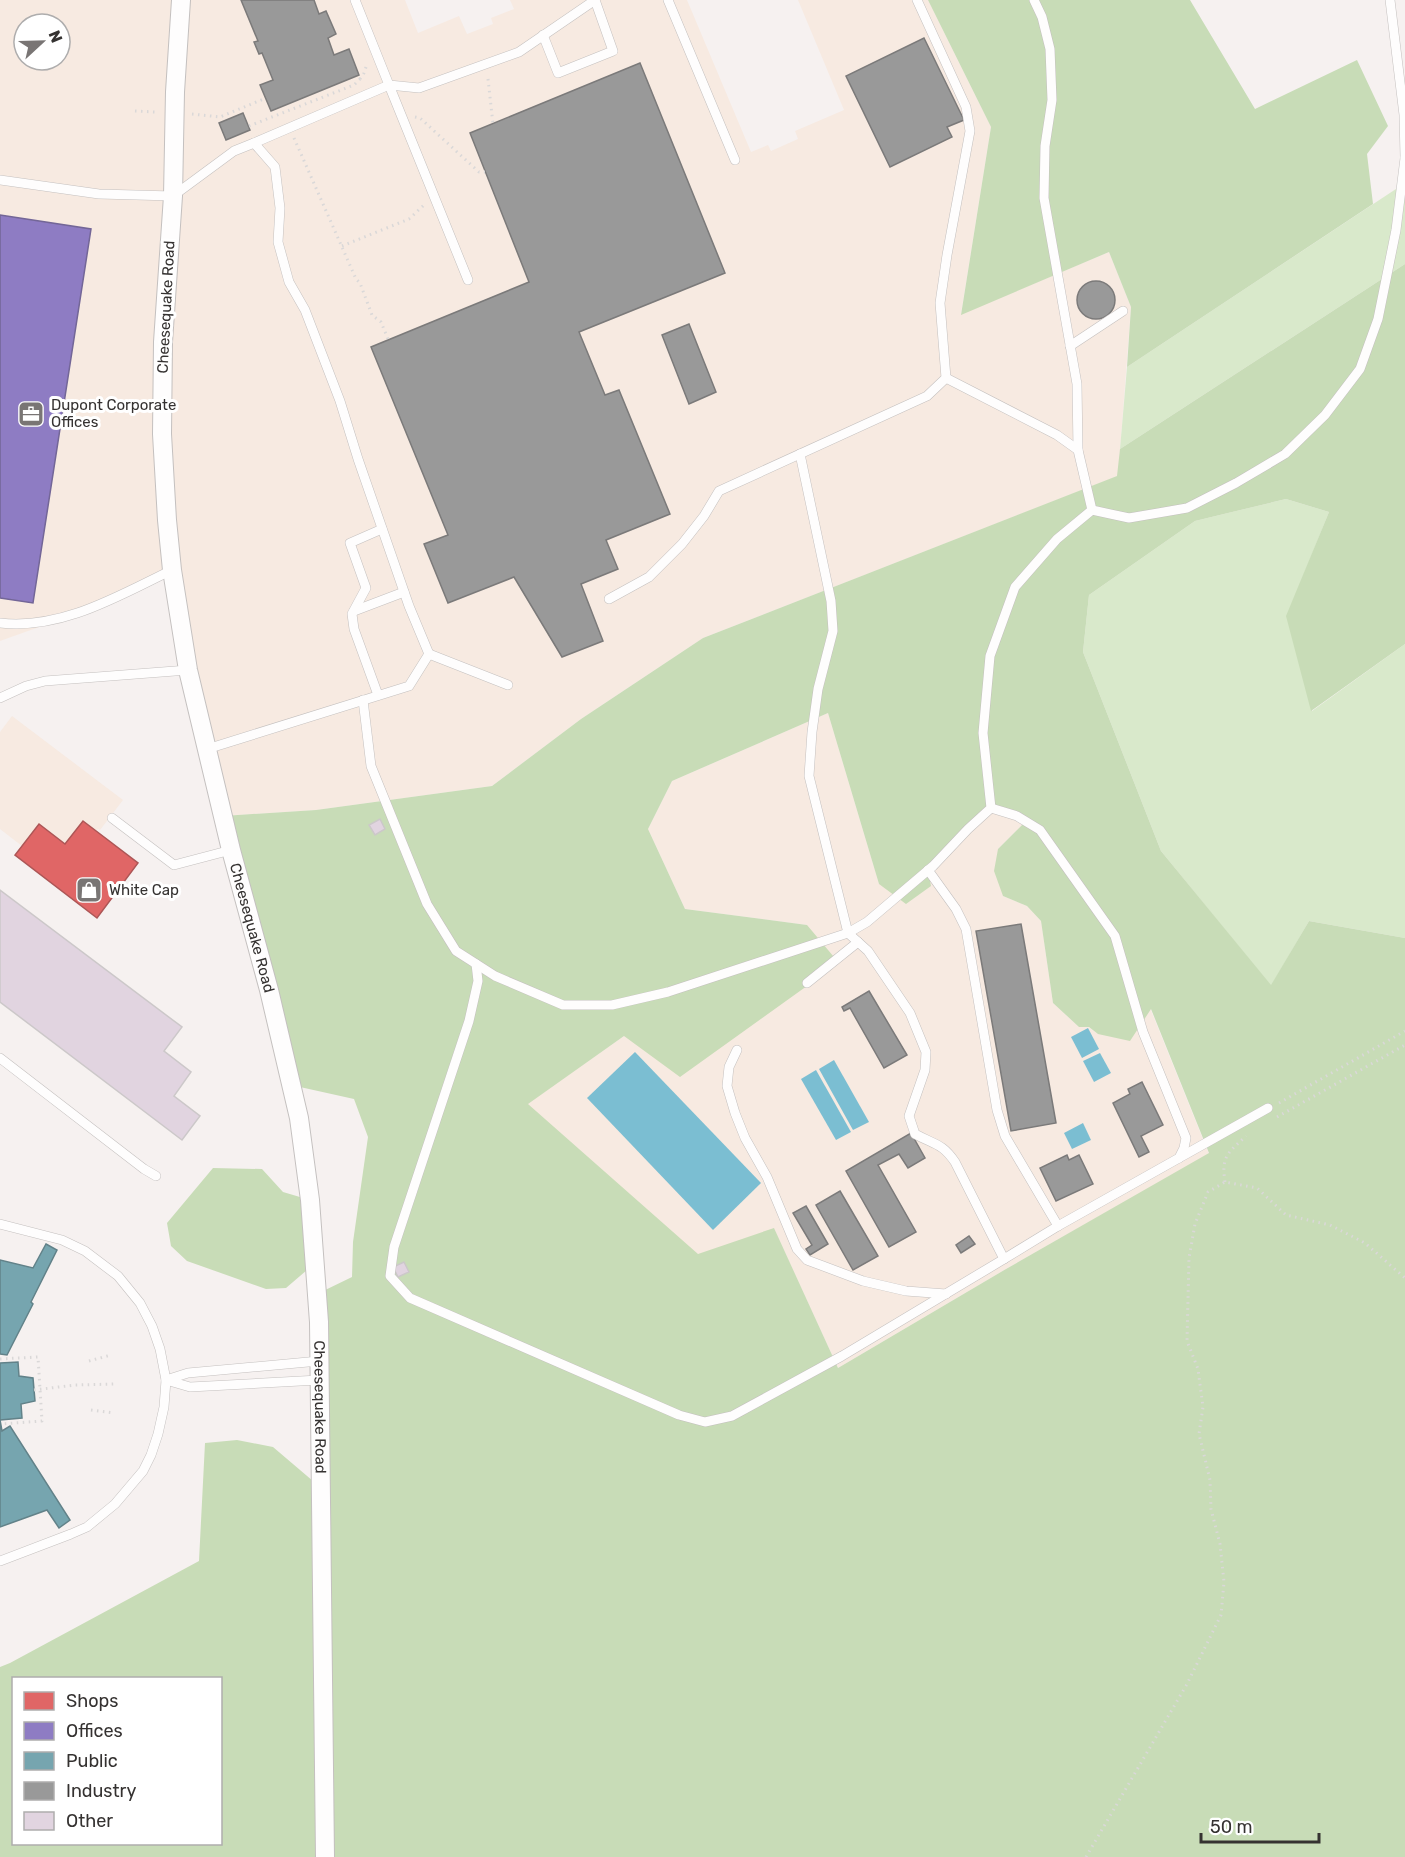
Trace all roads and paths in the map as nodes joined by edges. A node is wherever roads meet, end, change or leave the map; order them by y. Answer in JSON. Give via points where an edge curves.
{"nodes":[{"id":1,"x":180,"y":0,"type":"edge"},
{"id":2,"x":367,"y":0,"type":"edge"},
{"id":3,"x":595,"y":0,"type":"edge"},
{"id":4,"x":669,"y":0,"type":"edge"},
{"id":5,"x":917,"y":0,"type":"edge"},
{"id":6,"x":1035,"y":0,"type":"edge"},
{"id":7,"x":1390,"y":0,"type":"edge"},
{"id":8,"x":356,"y":2,"type":"edge"},
{"id":9,"x":543,"y":35,"type":"junction"},
{"id":10,"x":488,"y":79,"type":"dead end"},
{"id":11,"x":364,"y":81,"type":"dead end"},
{"id":12,"x":389,"y":85,"type":"junction"},
{"id":13,"x":266,"y":98,"type":"dead end"},
{"id":14,"x":135,"y":111,"type":"dead end"},
{"id":15,"x":155,"y":112,"type":"dead end"},
{"id":16,"x":192,"y":114,"type":"dead end"},
{"id":17,"x":415,"y":117,"type":"dead end"},
{"id":18,"x":493,"y":124,"type":"dead end"},
{"id":19,"x":249,"y":126,"type":"dead end"},
{"id":20,"x":299,"y":134,"type":"dead end"},
{"id":21,"x":254,"y":143,"type":"junction"},
{"id":22,"x":1405,"y":158,"type":"edge"},
{"id":23,"x":735,"y":160,"type":"dead end"},
{"id":24,"x":486,"y":172,"type":"dead end"},
{"id":25,"x":0,"y":180,"type":"edge"},
{"id":26,"x":172,"y":196,"type":"junction"},
{"id":27,"x":424,"y":199,"type":"dead end"},
{"id":28,"x":1405,"y":224,"type":"edge"},
{"id":29,"x":1396,"y":230,"type":"junction"},
{"id":30,"x":342,"y":247,"type":"junction"},
{"id":31,"x":468,"y":279,"type":"dead end"},
{"id":32,"x":1123,"y":311,"type":"dead end"},
{"id":33,"x":388,"y":339,"type":"dead end"},
{"id":34,"x":1070,"y":346,"type":"junction"},
{"id":35,"x":946,"y":378,"type":"junction"},
{"id":36,"x":1078,"y":450,"type":"junction"},
{"id":37,"x":800,"y":454,"type":"junction"},
{"id":38,"x":1092,"y":510,"type":"junction"},
{"id":39,"x":382,"y":530,"type":"junction"},
{"id":40,"x":172,"y":570,"type":"junction"},
{"id":41,"x":404,"y":592,"type":"junction"},
{"id":42,"x":609,"y":599,"type":"dead end"},
{"id":43,"x":354,"y":610,"type":"junction"},
{"id":44,"x":0,"y":623,"type":"edge"},
{"id":45,"x":429,"y":654,"type":"junction"},
{"id":46,"x":188,"y":670,"type":"junction"},
{"id":47,"x":508,"y":685,"type":"dead end"},
{"id":48,"x":378,"y":695,"type":"junction"},
{"id":49,"x":0,"y":698,"type":"edge"},
{"id":50,"x":363,"y":700,"type":"junction"},
{"id":51,"x":207,"y":749,"type":"junction"},
{"id":52,"x":991,"y":808,"type":"junction"},
{"id":53,"x":112,"y":818,"type":"dead end"},
{"id":54,"x":231,"y":850,"type":"junction"},
{"id":55,"x":928,"y":870,"type":"junction"},
{"id":56,"x":848,"y":933,"type":"junction"},
{"id":57,"x":858,"y":942,"type":"junction"},
{"id":58,"x":476,"y":964,"type":"junction"},
{"id":59,"x":807,"y":983,"type":"dead end"},
{"id":60,"x":1405,"y":1031,"type":"edge"},
{"id":61,"x":1405,"y":1045,"type":"edge"},
{"id":62,"x":737,"y":1050,"type":"dead end"},
{"id":63,"x":0,"y":1058,"type":"edge"},
{"id":64,"x":1268,"y":1108,"type":"joint"},
{"id":65,"x":1277,"y":1117,"type":"dead end"},
{"id":66,"x":1247,"y":1134,"type":"dead end"},
{"id":67,"x":1179,"y":1158,"type":"junction"},
{"id":68,"x":156,"y":1176,"type":"dead end"},
{"id":69,"x":1225,"y":1182,"type":"junction"},
{"id":70,"x":0,"y":1224,"type":"edge"},
{"id":71,"x":1058,"y":1226,"type":"junction"},
{"id":72,"x":1004,"y":1259,"type":"junction"},
{"id":73,"x":1405,"y":1278,"type":"edge"},
{"id":74,"x":946,"y":1294,"type":"junction"},
{"id":75,"x":111,"y":1355,"type":"dead end"},
{"id":76,"x":0,"y":1359,"type":"edge"},
{"id":77,"x":89,"y":1361,"type":"dead end"},
{"id":78,"x":319,"y":1361,"type":"junction"},
{"id":79,"x":215,"y":1370,"type":"junction"},
{"id":80,"x":166,"y":1380,"type":"junction"},
{"id":81,"x":319,"y":1380,"type":"junction"},
{"id":82,"x":116,"y":1384,"type":"dead end"},
{"id":83,"x":216,"y":1386,"type":"junction"},
{"id":84,"x":40,"y":1389,"type":"junction"},
{"id":85,"x":34,"y":1390,"type":"dead end"},
{"id":86,"x":91,"y":1410,"type":"dead end"},
{"id":87,"x":114,"y":1413,"type":"dead end"},
{"id":88,"x":1,"y":1424,"type":"edge"},
{"id":89,"x":0,"y":1561,"type":"edge"},
{"id":90,"x":325,"y":1857,"type":"edge"},
{"id":91,"x":1086,"y":1857,"type":"edge"}],
"edges":[{"from":1,"to":26,"type":"street","name":"Cheesequake Road"},
{"from":2,"to":8,"type":"lane"},
{"from":3,"to":9,"type":"lane"},
{"from":3,"to":9,"type":"lane","via":[[613,51],[558,73]]},
{"from":4,"to":23,"type":"lane"},
{"from":5,"to":35,"type":"lane","via":[[966,107],[970,131],[940,303]]},
{"from":6,"to":34,"type":"lane","via":[[1050,49],[1052,100],[1045,146],[1044,198]]},
{"from":7,"to":22,"type":"lane","via":[[1404,115]]},
{"from":8,"to":12,"type":"lane"},
{"from":9,"to":12,"type":"lane","via":[[519,52],[419,88]]},
{"from":10,"to":18,"type":"path"},
{"from":11,"to":19,"type":"path","via":[[360,79],[354,85]]},
{"from":12,"to":21,"type":"lane"},
{"from":12,"to":31,"type":"lane"},
{"from":13,"to":16,"type":"path","via":[[221,120]]},
{"from":14,"to":15,"type":"path"},
{"from":17,"to":24,"type":"path","via":[[479,172]]},
{"from":20,"to":30,"type":"path","via":[[293,137]]},
{"from":21,"to":26,"type":"lane","via":[[234,151]]},
{"from":21,"to":39,"type":"lane","via":[[275,167],[280,208],[278,242],[289,282],[305,310],[340,401]]},
{"from":22,"to":29,"type":"lane"},
{"from":25,"to":26,"type":"lane","via":[[99,194]]},
{"from":26,"to":40,"type":"street","name":"Cheesequake Road","via":[[162,434]]},
{"from":27,"to":30,"type":"path","via":[[425,204],[410,219]]},
{"from":28,"to":29,"type":"lane"},
{"from":29,"to":38,"type":"lane","via":[[1378,319],[1360,369],[1325,415],[1286,454],[1187,508],[1129,519]]},
{"from":30,"to":33,"type":"path","via":[[372,315],[381,322]]},
{"from":32,"to":34,"type":"lane"},
{"from":34,"to":36,"type":"lane","via":[[1077,384]]},
{"from":35,"to":36,"type":"lane","via":[[1057,435]]},
{"from":35,"to":37,"type":"lane","via":[[927,396]]},
{"from":36,"to":38,"type":"lane"},
{"from":37,"to":42,"type":"lane","via":[[719,491],[682,544],[649,577]]},
{"from":37,"to":56,"type":"lane","via":[[831,601],[833,631],[818,689],[809,776]]},
{"from":38,"to":52,"type":"lane","via":[[1058,539],[1015,587],[990,656],[983,733]]},
{"from":39,"to":41,"type":"lane"},
{"from":39,"to":43,"type":"lane","via":[[350,543],[366,588]]},
{"from":40,"to":44,"type":"lane","via":[[98,606],[62,618],[21,625]]},
{"from":40,"to":46,"type":"street","name":"Cheesequake Road"},
{"from":41,"to":43,"type":"lane"},
{"from":41,"to":45,"type":"lane"},
{"from":43,"to":48,"type":"lane","via":[[354,629]]},
{"from":45,"to":47,"type":"lane"},
{"from":45,"to":48,"type":"lane","via":[[409,686]]},
{"from":46,"to":49,"type":"lane","via":[[45,681]]},
{"from":46,"to":51,"type":"street","name":"Cheesequake Road"},
{"from":48,"to":50,"type":"lane"},
{"from":50,"to":51,"type":"lane"},
{"from":50,"to":58,"type":"lane","via":[[371,766],[427,904],[456,951]]},
{"from":51,"to":54,"type":"street","name":"Cheesequake Road"},
{"from":52,"to":55,"type":"lane"},
{"from":52,"to":67,"type":"lane","via":[[1017,816],[1040,830],[1115,936],[1143,1032],[1185,1138]]},
{"from":53,"to":54,"type":"lane","via":[[174,865]]},
{"from":54,"to":78,"type":"street","name":"Cheesequake Road","via":[[299,1118],[310,1210]]},
{"from":55,"to":56,"type":"lane","via":[[867,922]]},
{"from":55,"to":71,"type":"lane","via":[[966,929],[1005,1136]]},
{"from":56,"to":57,"type":"lane"},
{"from":56,"to":58,"type":"lane","via":[[668,992],[612,1005],[563,1005]]},
{"from":57,"to":59,"type":"lane"},
{"from":57,"to":72,"type":"lane","via":[[909,1013],[926,1052],[925,1071],[909,1116],[915,1134],[939,1144],[956,1162]]},
{"from":58,"to":74,"type":"lane","via":[[470,1021],[394,1247],[390,1276],[410,1298],[679,1415],[705,1422],[732,1416]]},
{"from":60,"to":64,"type":"path"},
{"from":61,"to":65,"type":"path"},
{"from":62,"to":74,"type":"lane","via":[[729,1067],[727,1086],[735,1113],[797,1249],[807,1260],[863,1281],[906,1291]]},
{"from":63,"to":68,"type":"lane"},
{"from":64,"to":67,"type":"lane"},
{"from":66,"to":69,"type":"path","via":[[1227,1153]]},
{"from":67,"to":71,"type":"lane"},
{"from":69,"to":73,"type":"path","via":[[1257,1188],[1286,1215],[1330,1225],[1365,1243]]},
{"from":69,"to":91,"type":"path","via":[[1208,1192],[1195,1224],[1189,1258],[1187,1341],[1198,1369],[1203,1407],[1199,1434],[1220,1544],[1224,1582],[1221,1615],[1188,1684]]},
{"from":70,"to":80,"type":"lane","via":[[62,1240],[85,1251],[118,1276],[140,1303],[152,1326]]},
{"from":71,"to":72,"type":"lane"},
{"from":72,"to":74,"type":"lane"},
{"from":75,"to":77,"type":"path"},
{"from":76,"to":84,"type":"path","via":[[39,1357]]},
{"from":78,"to":79,"type":"lane"},
{"from":78,"to":81,"type":"street","name":"Cheesequake Road"},
{"from":79,"to":80,"type":"lane"},
{"from":79,"to":83,"type":"lane"},
{"from":80,"to":83,"type":"lane","via":[[190,1387]]},
{"from":80,"to":89,"type":"lane","via":[[151,1455],[115,1504],[87,1527]]},
{"from":81,"to":83,"type":"lane"},
{"from":81,"to":90,"type":"street","name":"Cheesequake Road"},
{"from":82,"to":84,"type":"path"},
{"from":84,"to":85,"type":"path"},
{"from":84,"to":88,"type":"path","via":[[42,1421]]},
{"from":86,"to":87,"type":"path"}]}
